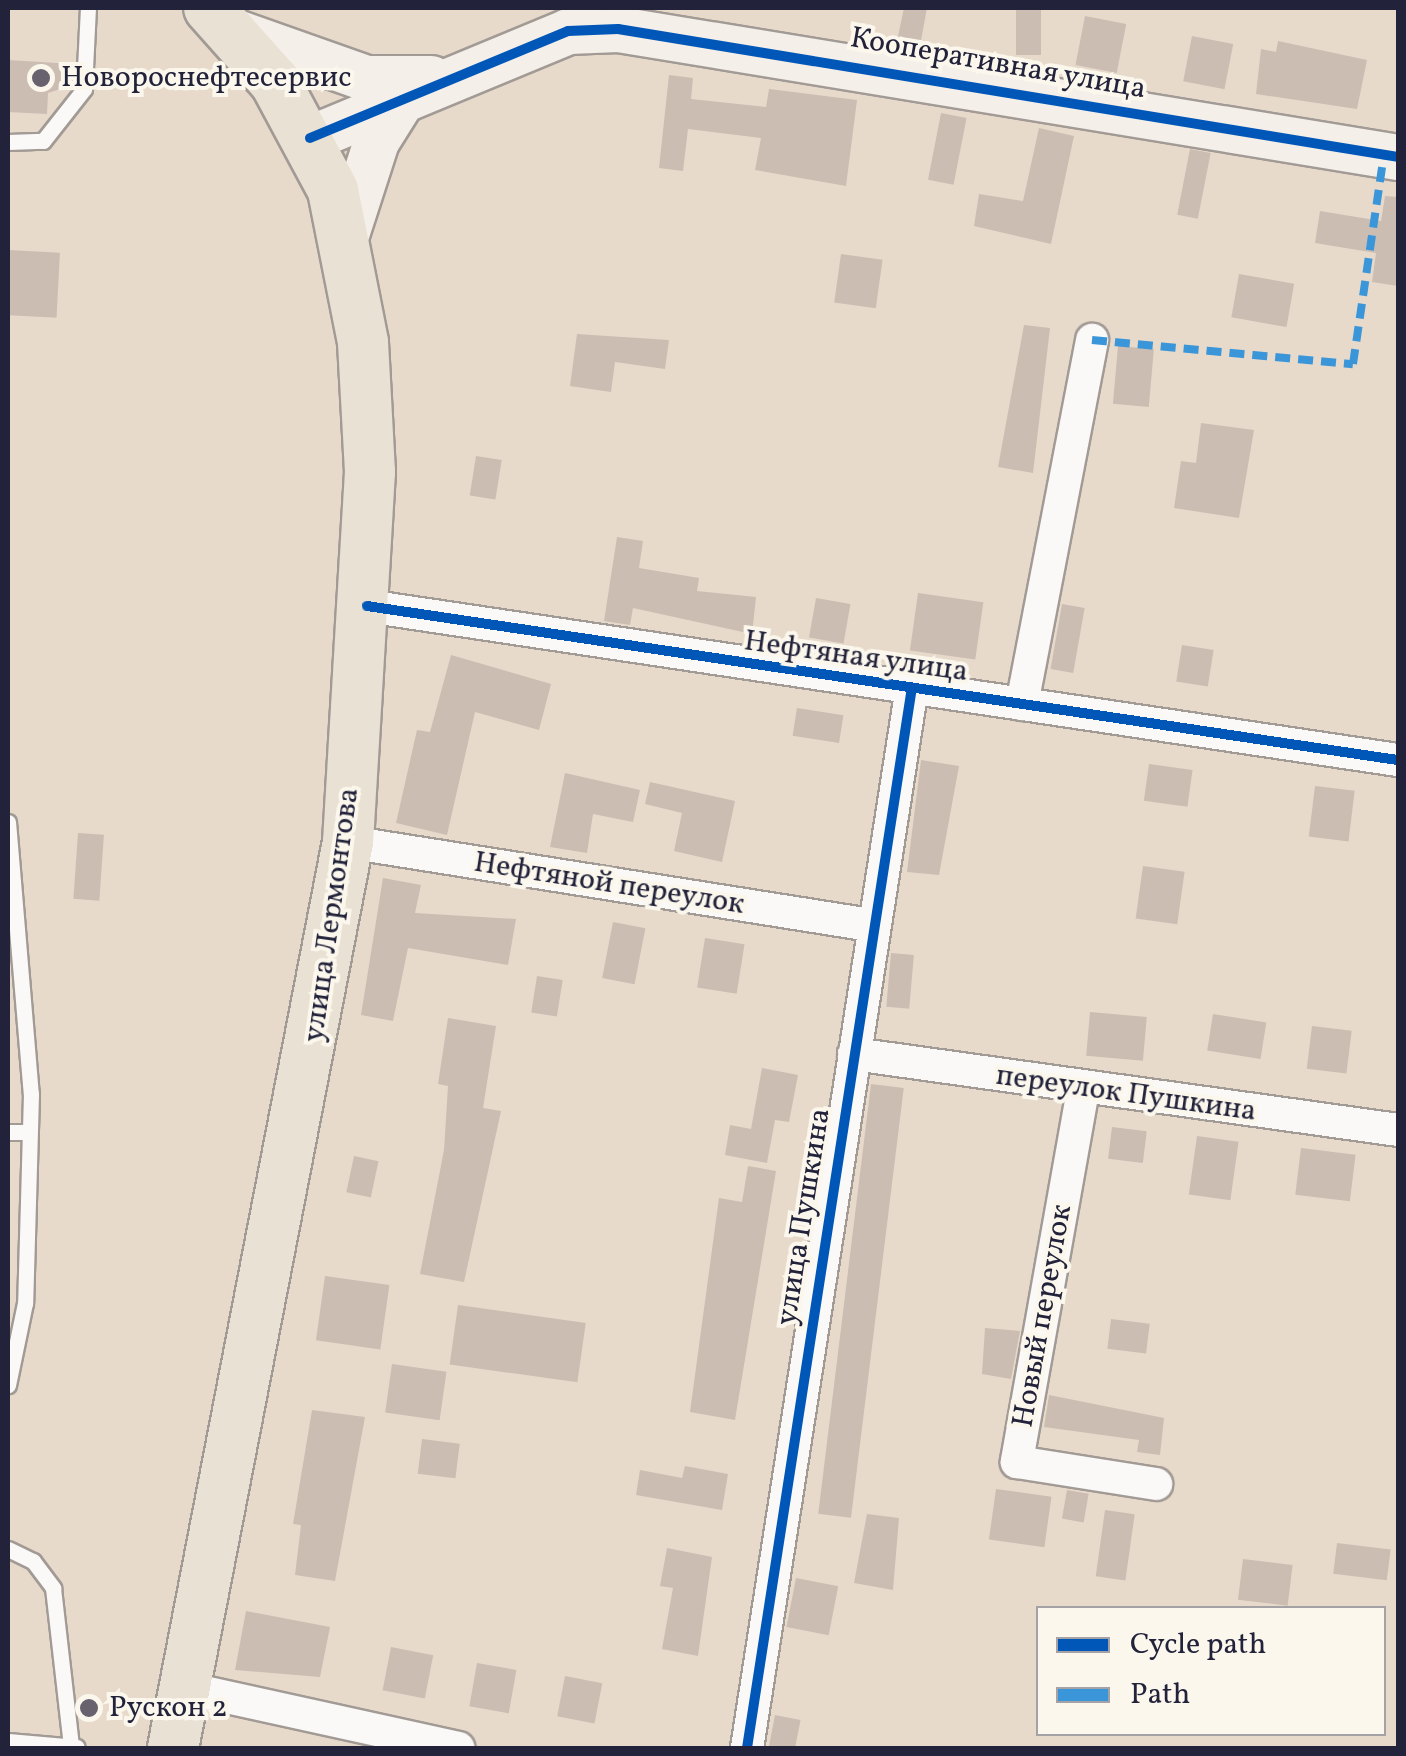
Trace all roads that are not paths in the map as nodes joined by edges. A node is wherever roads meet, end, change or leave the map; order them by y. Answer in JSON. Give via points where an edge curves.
{"nodes":[{"id":1,"x":88,"y":8,"type":"edge"},
{"id":2,"x":218,"y":15,"type":"edge"},
{"id":3,"x":570,"y":19,"type":"edge"},
{"id":4,"x":448,"y":78,"type":"junction"},
{"id":5,"x":403,"y":98,"type":"junction"},
{"id":6,"x":310,"y":138,"type":"junction"},
{"id":7,"x":8,"y":142,"type":"edge"},
{"id":8,"x":1398,"y":157,"type":"edge"},
{"id":9,"x":346,"y":234,"type":"junction"},
{"id":10,"x":1092,"y":340,"type":"dead end"},
{"id":11,"x":367,"y":606,"type":"junction"},
{"id":12,"x":911,"y":693,"type":"junction"},
{"id":13,"x":1022,"y":704,"type":"junction"},
{"id":14,"x":1398,"y":760,"type":"edge"},
{"id":15,"x":8,"y":822,"type":"edge"},
{"id":16,"x":348,"y":842,"type":"junction"},
{"id":17,"x":870,"y":925,"type":"junction"},
{"id":18,"x":854,"y":1054,"type":"junction"},
{"id":19,"x":1083,"y":1090,"type":"junction"},
{"id":20,"x":1398,"y":1130,"type":"edge"},
{"id":21,"x":8,"y":1132,"type":"edge"},
{"id":22,"x":29,"y":1132,"type":"junction"},
{"id":23,"x":8,"y":1384,"type":"edge"},
{"id":24,"x":1156,"y":1484,"type":"dead end"},
{"id":25,"x":8,"y":1549,"type":"edge"},
{"id":26,"x":186,"y":1688,"type":"junction"},
{"id":27,"x":8,"y":1742,"type":"edge"},
{"id":28,"x":76,"y":1747,"type":"edge"},
{"id":29,"x":173,"y":1748,"type":"edge"},
{"id":30,"x":458,"y":1748,"type":"edge"},
{"id":31,"x":747,"y":1748,"type":"edge"}],
"edges":[{"from":1,"to":7,"type":"lane","via":[[84,89],[42,141]]},
{"from":2,"to":4,"type":"street","via":[[366,78]]},
{"from":2,"to":6,"type":"main road"},
{"from":3,"to":4,"type":"street","name":"Кооперативная улица"},
{"from":3,"to":8,"type":"street","name":"Кооперативная улица"},
{"from":4,"to":5,"type":"street","name":"Кооперативная улица"},
{"from":5,"to":6,"type":"street","name":"Кооперативная улица"},
{"from":5,"to":9,"type":"street","via":[[370,155]]},
{"from":6,"to":9,"type":"main road","name":"улица Лермонтова"},
{"from":9,"to":11,"type":"main road","name":"улица Лермонтова","via":[[363,342]]},
{"from":10,"to":13,"type":"street"},
{"from":11,"to":12,"type":"street","name":"Нефтяная улица"},
{"from":11,"to":16,"type":"main road","name":"улица Лермонтова"},
{"from":12,"to":13,"type":"street","name":"Нефтяная улица"},
{"from":12,"to":17,"type":"street","name":"улица Пушкина"},
{"from":13,"to":14,"type":"street","name":"Нефтяная улица"},
{"from":15,"to":22,"type":"lane"},
{"from":16,"to":17,"type":"street","name":"Нефтяной переулок"},
{"from":16,"to":26,"type":"main road","name":"улица Лермонтова"},
{"from":17,"to":18,"type":"street","name":"улица Пушкина"},
{"from":18,"to":19,"type":"street","name":"переулок Пушкина"},
{"from":18,"to":31,"type":"street","name":"улица Пушкина"},
{"from":19,"to":20,"type":"street","name":"переулок Пушкина"},
{"from":19,"to":24,"type":"street","name":"Новый переулок","via":[[1018,1462]]},
{"from":21,"to":22,"type":"lane"},
{"from":22,"to":23,"type":"lane","via":[[25,1304]]},
{"from":25,"to":28,"type":"lane","via":[[33,1562],[53,1588]]},
{"from":26,"to":29,"type":"main road","name":"улица Лермонтова"},
{"from":26,"to":30,"type":"street"},
{"from":27,"to":28,"type":"lane"}]}
